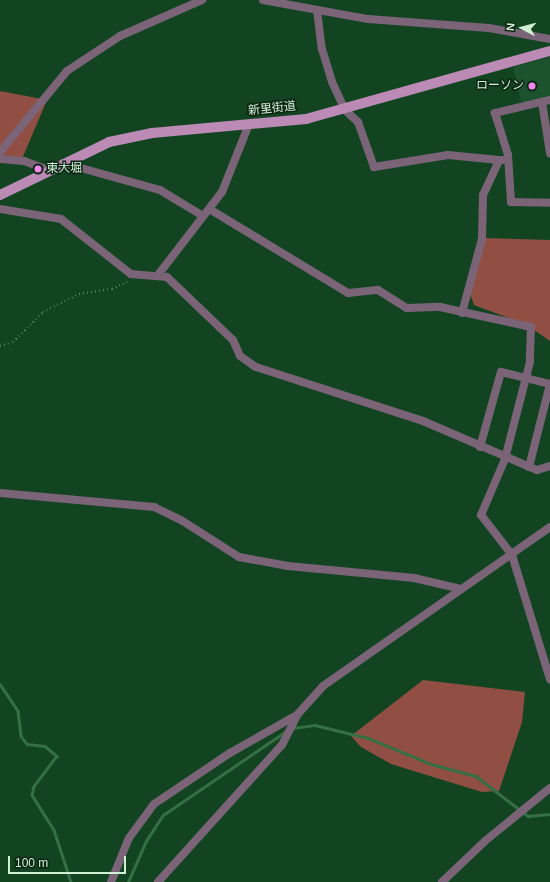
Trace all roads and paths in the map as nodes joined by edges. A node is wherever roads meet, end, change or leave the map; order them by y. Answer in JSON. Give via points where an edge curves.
{"nodes":[{"id":1,"x":202,"y":0,"type":"edge"},
{"id":2,"x":263,"y":0,"type":"edge"},
{"id":3,"x":317,"y":10,"type":"junction"},
{"id":4,"x":550,"y":39,"type":"edge"},
{"id":5,"x":550,"y":51,"type":"edge"},
{"id":6,"x":546,"y":101,"type":"edge"},
{"id":7,"x":345,"y":110,"type":"junction"},
{"id":8,"x":249,"y":124,"type":"junction"},
{"id":9,"x":0,"y":152,"type":"edge"},
{"id":10,"x":550,"y":153,"type":"edge"},
{"id":11,"x":0,"y":160,"type":"edge"},
{"id":12,"x":499,"y":160,"type":"junction"},
{"id":13,"x":509,"y":160,"type":"junction"},
{"id":14,"x":62,"y":163,"type":"junction"},
{"id":15,"x":49,"y":170,"type":"junction"},
{"id":16,"x":0,"y":195,"type":"edge"},
{"id":17,"x":550,"y":203,"type":"edge"},
{"id":18,"x":0,"y":209,"type":"edge"},
{"id":19,"x":211,"y":210,"type":"junction"},
{"id":20,"x":203,"y":216,"type":"junction"},
{"id":21,"x":158,"y":275,"type":"junction"},
{"id":22,"x":138,"y":277,"type":"junction"},
{"id":23,"x":462,"y":313,"type":"junction"},
{"id":24,"x":0,"y":346,"type":"edge"},
{"id":25,"x":526,"y":377,"type":"junction"},
{"id":26,"x":550,"y":384,"type":"edge"},
{"id":27,"x":480,"y":447,"type":"junction"},
{"id":28,"x":505,"y":458,"type":"junction"},
{"id":29,"x":550,"y":466,"type":"edge"},
{"id":30,"x":529,"y":467,"type":"junction"},
{"id":31,"x":0,"y":493,"type":"edge"},
{"id":32,"x":550,"y":527,"type":"edge"},
{"id":33,"x":512,"y":555,"type":"junction"},
{"id":34,"x":461,"y":589,"type":"junction"},
{"id":35,"x":550,"y":679,"type":"edge"},
{"id":36,"x":296,"y":719,"type":"junction"},
{"id":37,"x":550,"y":788,"type":"edge"},
{"id":38,"x":110,"y":882,"type":"edge"},
{"id":39,"x":158,"y":882,"type":"edge"},
{"id":40,"x":442,"y":882,"type":"edge"}],
"edges":[{"from":1,"to":9,"type":"street","via":[[120,36],[67,71]]},
{"from":2,"to":3,"type":"street"},
{"from":3,"to":4,"type":"street","via":[[368,19],[489,28]]},
{"from":3,"to":7,"type":"street","via":[[322,49]]},
{"from":5,"to":7,"type":"main road","name":"新里街道"},
{"from":6,"to":10,"type":"street"},
{"from":6,"to":13,"type":"street","via":[[495,113]]},
{"from":7,"to":8,"type":"main road","name":"新里街道","via":[[306,119]]},
{"from":7,"to":12,"type":"street","via":[[358,122],[374,167],[448,155]]},
{"from":8,"to":14,"type":"main road","name":"新里街道","via":[[129,137]]},
{"from":8,"to":19,"type":"street","via":[[222,192]]},
{"from":11,"to":15,"type":"street","via":[[24,161]]},
{"from":12,"to":13,"type":"street"},
{"from":12,"to":23,"type":"street","via":[[483,195],[482,239]]},
{"from":13,"to":17,"type":"street","via":[[511,202]]},
{"from":14,"to":15,"type":"main road","name":"新里街道"},
{"from":14,"to":20,"type":"street","via":[[160,190]]},
{"from":15,"to":16,"type":"main road","name":"新里街道"},
{"from":18,"to":22,"type":"street","via":[[61,219]]},
{"from":19,"to":20,"type":"street"},
{"from":19,"to":23,"type":"street","via":[[348,293],[378,290],[408,308],[440,307]]},
{"from":20,"to":21,"type":"street"},
{"from":21,"to":22,"type":"street"},
{"from":21,"to":27,"type":"street","via":[[167,277],[193,301],[233,340],[240,356],[256,367],[423,421]]},
{"from":22,"to":24,"type":"path","via":[[112,289],[79,294],[43,312],[13,342]]},
{"from":23,"to":25,"type":"street","via":[[531,327]]},
{"from":25,"to":26,"type":"street"},
{"from":25,"to":27,"type":"street","via":[[501,372]]},
{"from":25,"to":28,"type":"street"},
{"from":26,"to":30,"type":"street"},
{"from":27,"to":28,"type":"street"},
{"from":28,"to":30,"type":"street"},
{"from":28,"to":33,"type":"street","via":[[481,514]]},
{"from":29,"to":30,"type":"street","via":[[537,470]]},
{"from":31,"to":34,"type":"street","via":[[154,507],[181,520],[239,557],[288,566],[414,578]]},
{"from":32,"to":33,"type":"street"},
{"from":33,"to":34,"type":"street"},
{"from":33,"to":35,"type":"street"},
{"from":34,"to":36,"type":"street","via":[[347,667],[323,686]]},
{"from":36,"to":38,"type":"street","via":[[230,753],[154,804],[129,838]]},
{"from":36,"to":39,"type":"street","via":[[290,732]]},
{"from":37,"to":40,"type":"street"}]}
